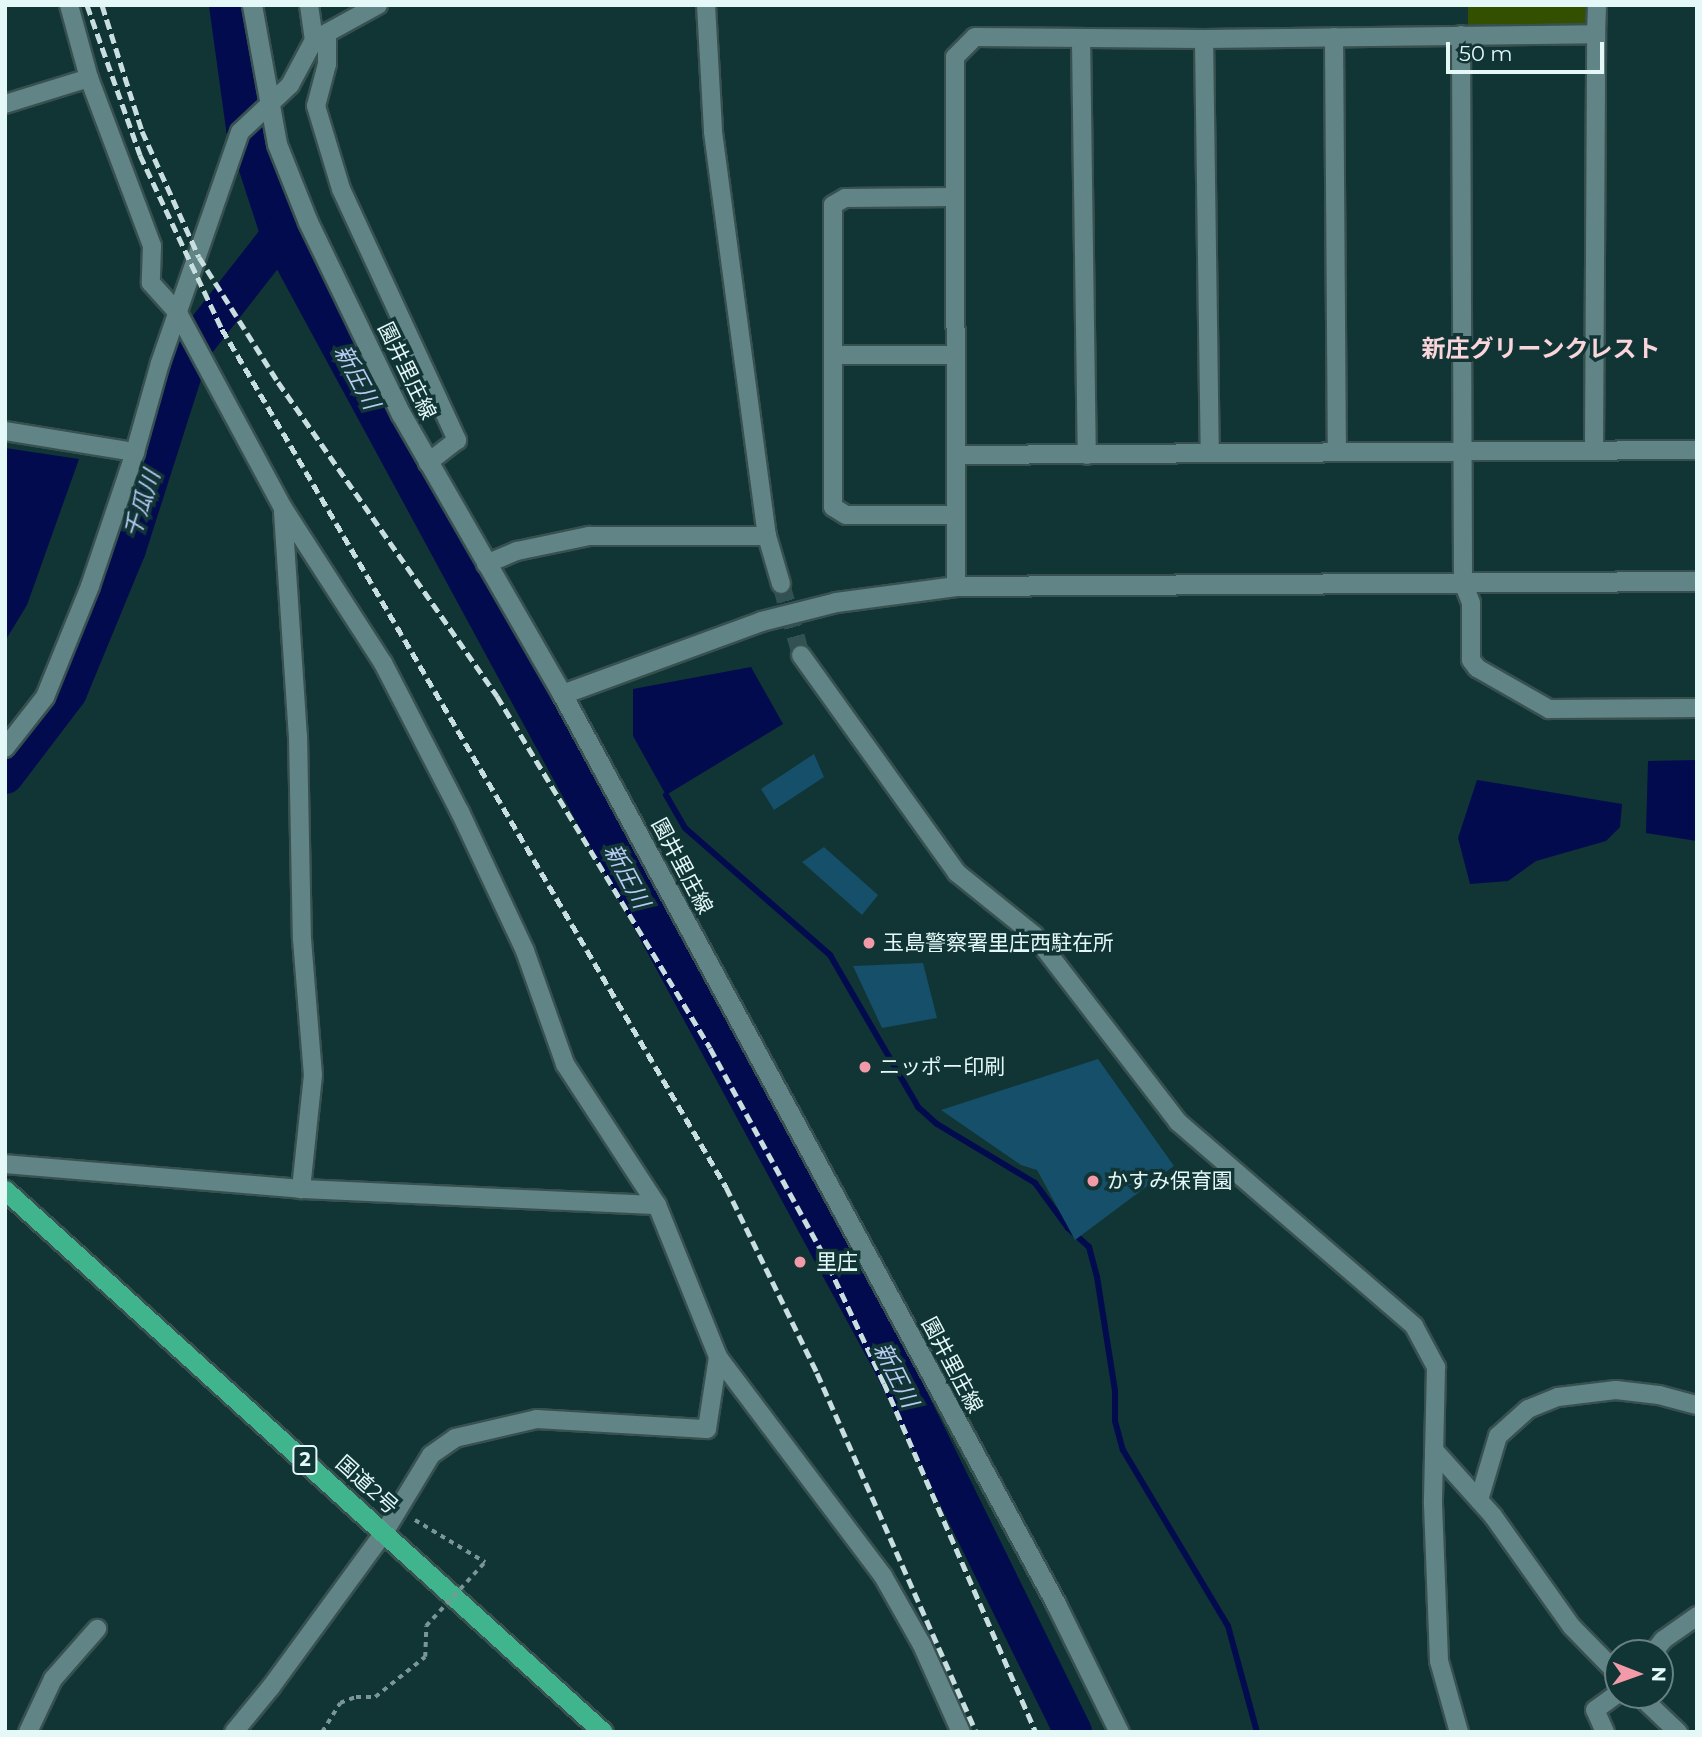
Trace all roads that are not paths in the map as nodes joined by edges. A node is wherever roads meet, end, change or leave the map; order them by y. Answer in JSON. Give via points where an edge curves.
{"nodes":[{"id":1,"x":69,"y":5,"type":"edge"},
{"id":2,"x":252,"y":5,"type":"edge"},
{"id":3,"x":309,"y":5,"type":"edge"},
{"id":4,"x":378,"y":5,"type":"edge"},
{"id":5,"x":706,"y":5,"type":"edge"},
{"id":6,"x":1597,"y":5,"type":"edge"},
{"id":7,"x":1596,"y":34,"type":"junction"},
{"id":8,"x":1461,"y":35,"type":"junction"},
{"id":9,"x":321,"y":36,"type":"junction"},
{"id":10,"x":1334,"y":37,"type":"junction"},
{"id":11,"x":1081,"y":39,"type":"junction"},
{"id":12,"x":1204,"y":39,"type":"junction"},
{"id":13,"x":89,"y":78,"type":"junction"},
{"id":14,"x":5,"y":104,"type":"edge"},
{"id":15,"x":268,"y":108,"type":"junction"},
{"id":16,"x":955,"y":197,"type":"junction"},
{"id":17,"x":178,"y":313,"type":"junction"},
{"id":18,"x":833,"y":355,"type":"junction"},
{"id":19,"x":956,"y":355,"type":"junction"},
{"id":20,"x":5,"y":432,"type":"edge"},
{"id":21,"x":1697,"y":450,"type":"edge"},
{"id":22,"x":1594,"y":451,"type":"junction"},
{"id":23,"x":135,"y":452,"type":"junction"},
{"id":24,"x":1210,"y":452,"type":"junction"},
{"id":25,"x":1337,"y":452,"type":"junction"},
{"id":26,"x":1463,"y":452,"type":"junction"},
{"id":27,"x":957,"y":455,"type":"junction"},
{"id":28,"x":1087,"y":455,"type":"junction"},
{"id":29,"x":428,"y":463,"type":"junction"},
{"id":30,"x":283,"y":508,"type":"junction"},
{"id":31,"x":956,"y":514,"type":"junction"},
{"id":32,"x":767,"y":536,"type":"junction"},
{"id":33,"x":486,"y":564,"type":"junction"},
{"id":34,"x":1697,"y":581,"type":"edge"},
{"id":35,"x":1463,"y":582,"type":"junction"},
{"id":36,"x":781,"y":584,"type":"tunnel mouth"},
{"id":37,"x":956,"y":586,"type":"junction"},
{"id":38,"x":801,"y":655,"type":"tunnel mouth"},
{"id":39,"x":562,"y":694,"type":"junction"},
{"id":40,"x":1697,"y":708,"type":"edge"},
{"id":41,"x":5,"y":748,"type":"edge"},
{"id":42,"x":5,"y":1164,"type":"edge"},
{"id":43,"x":301,"y":1189,"type":"junction"},
{"id":44,"x":5,"y":1190,"type":"edge"},
{"id":45,"x":657,"y":1205,"type":"junction"},
{"id":46,"x":718,"y":1357,"type":"junction"},
{"id":47,"x":1697,"y":1405,"type":"edge"},
{"id":48,"x":1434,"y":1450,"type":"junction"},
{"id":49,"x":1479,"y":1500,"type":"junction"},
{"id":50,"x":385,"y":1531,"type":"junction"},
{"id":51,"x":1697,"y":1616,"type":"edge"},
{"id":52,"x":97,"y":1629,"type":"dead end"},
{"id":53,"x":1664,"y":1639,"type":"edge"},
{"id":54,"x":1604,"y":1660,"type":"edge"},
{"id":55,"x":1604,"y":1703,"type":"edge"},
{"id":56,"x":1654,"y":1709,"type":"edge"},
{"id":57,"x":28,"y":1732,"type":"edge"},
{"id":58,"x":234,"y":1732,"type":"edge"},
{"id":59,"x":603,"y":1732,"type":"edge"},
{"id":60,"x":961,"y":1732,"type":"edge"},
{"id":61,"x":1119,"y":1732,"type":"edge"},
{"id":62,"x":1459,"y":1732,"type":"edge"},
{"id":63,"x":1605,"y":1732,"type":"edge"},
{"id":64,"x":1678,"y":1732,"type":"edge"}],
"edges":[{"from":1,"to":13,"type":"street"},
{"from":2,"to":15,"type":"main road","name":"園井里庄線"},
{"from":3,"to":9,"type":"street"},
{"from":4,"to":9,"type":"street"},
{"from":5,"to":32,"type":"street","via":[[713,132]]},
{"from":6,"to":7,"type":"street"},
{"from":7,"to":8,"type":"street"},
{"from":7,"to":22,"type":"street"},
{"from":8,"to":10,"type":"street"},
{"from":8,"to":26,"type":"street"},
{"from":9,"to":15,"type":"street","via":[[290,85]]},
{"from":9,"to":29,"type":"street","via":[[327,64],[316,106],[341,189],[457,440]]},
{"from":10,"to":12,"type":"street"},
{"from":10,"to":25,"type":"street"},
{"from":11,"to":12,"type":"street"},
{"from":11,"to":16,"type":"street","via":[[975,37],[955,57]]},
{"from":11,"to":28,"type":"street"},
{"from":12,"to":24,"type":"street"},
{"from":13,"to":14,"type":"street"},
{"from":13,"to":17,"type":"street","via":[[152,246],[151,283]]},
{"from":15,"to":17,"type":"street","via":[[240,132]]},
{"from":15,"to":29,"type":"main road","name":"園井里庄線","via":[[308,222]]},
{"from":16,"to":18,"type":"street","via":[[845,198],[833,205]]},
{"from":16,"to":19,"type":"street"},
{"from":17,"to":23,"type":"street"},
{"from":17,"to":30,"type":"street"},
{"from":18,"to":19,"type":"street"},
{"from":18,"to":31,"type":"street","via":[[833,507],[846,516]]},
{"from":19,"to":27,"type":"street"},
{"from":20,"to":23,"type":"street"},
{"from":21,"to":22,"type":"street"},
{"from":22,"to":26,"type":"street"},
{"from":23,"to":41,"type":"street","via":[[90,586],[45,697]]},
{"from":24,"to":25,"type":"street"},
{"from":24,"to":28,"type":"street"},
{"from":25,"to":26,"type":"street"},
{"from":26,"to":35,"type":"street"},
{"from":27,"to":28,"type":"street"},
{"from":27,"to":31,"type":"street"},
{"from":29,"to":33,"type":"main road","name":"園井里庄線"},
{"from":30,"to":43,"type":"street","via":[[298,736],[302,939],[313,1075]]},
{"from":30,"to":45,"type":"street","via":[[383,663],[525,951],[565,1064]]},
{"from":31,"to":37,"type":"street"},
{"from":32,"to":33,"type":"street","via":[[589,536],[517,551]]},
{"from":32,"to":36,"type":"street"},
{"from":33,"to":39,"type":"main road","name":"園井里庄線"},
{"from":34,"to":35,"type":"main road"},
{"from":35,"to":37,"type":"main road"},
{"from":35,"to":40,"type":"street","via":[[1471,603],[1471,660],[1477,668],[1549,709]]},
{"from":37,"to":39,"type":"main road","via":[[836,602],[761,621]]},
{"from":38,"to":48,"type":"street","via":[[957,873],[1034,935],[1178,1122],[1414,1326],[1436,1367]]},
{"from":39,"to":61,"type":"main road","name":"園井里庄線","via":[[1056,1604]]},
{"from":42,"to":43,"type":"street"},
{"from":43,"to":45,"type":"street"},
{"from":44,"to":50,"type":"highway","name":"国道2号","number":"2"},
{"from":45,"to":46,"type":"street"},
{"from":46,"to":50,"type":"street","via":[[706,1429],[537,1419],[455,1438],[431,1455]]},
{"from":46,"to":60,"type":"street","via":[[883,1576],[922,1645]]},
{"from":47,"to":49,"type":"street","via":[[1616,1390],[1558,1397],[1528,1409],[1498,1436]]},
{"from":48,"to":49,"type":"street"},
{"from":48,"to":62,"type":"street","via":[[1439,1661]]},
{"from":49,"to":54,"type":"street","via":[[1572,1627]]},
{"from":50,"to":58,"type":"street"},
{"from":50,"to":59,"type":"highway","name":"国道2号","number":"2"},
{"from":51,"to":53,"type":"street"},
{"from":52,"to":57,"type":"street","via":[[52,1679]]},
{"from":55,"to":63,"type":"street","via":[[1595,1710]]},
{"from":56,"to":64,"type":"street"}]}
